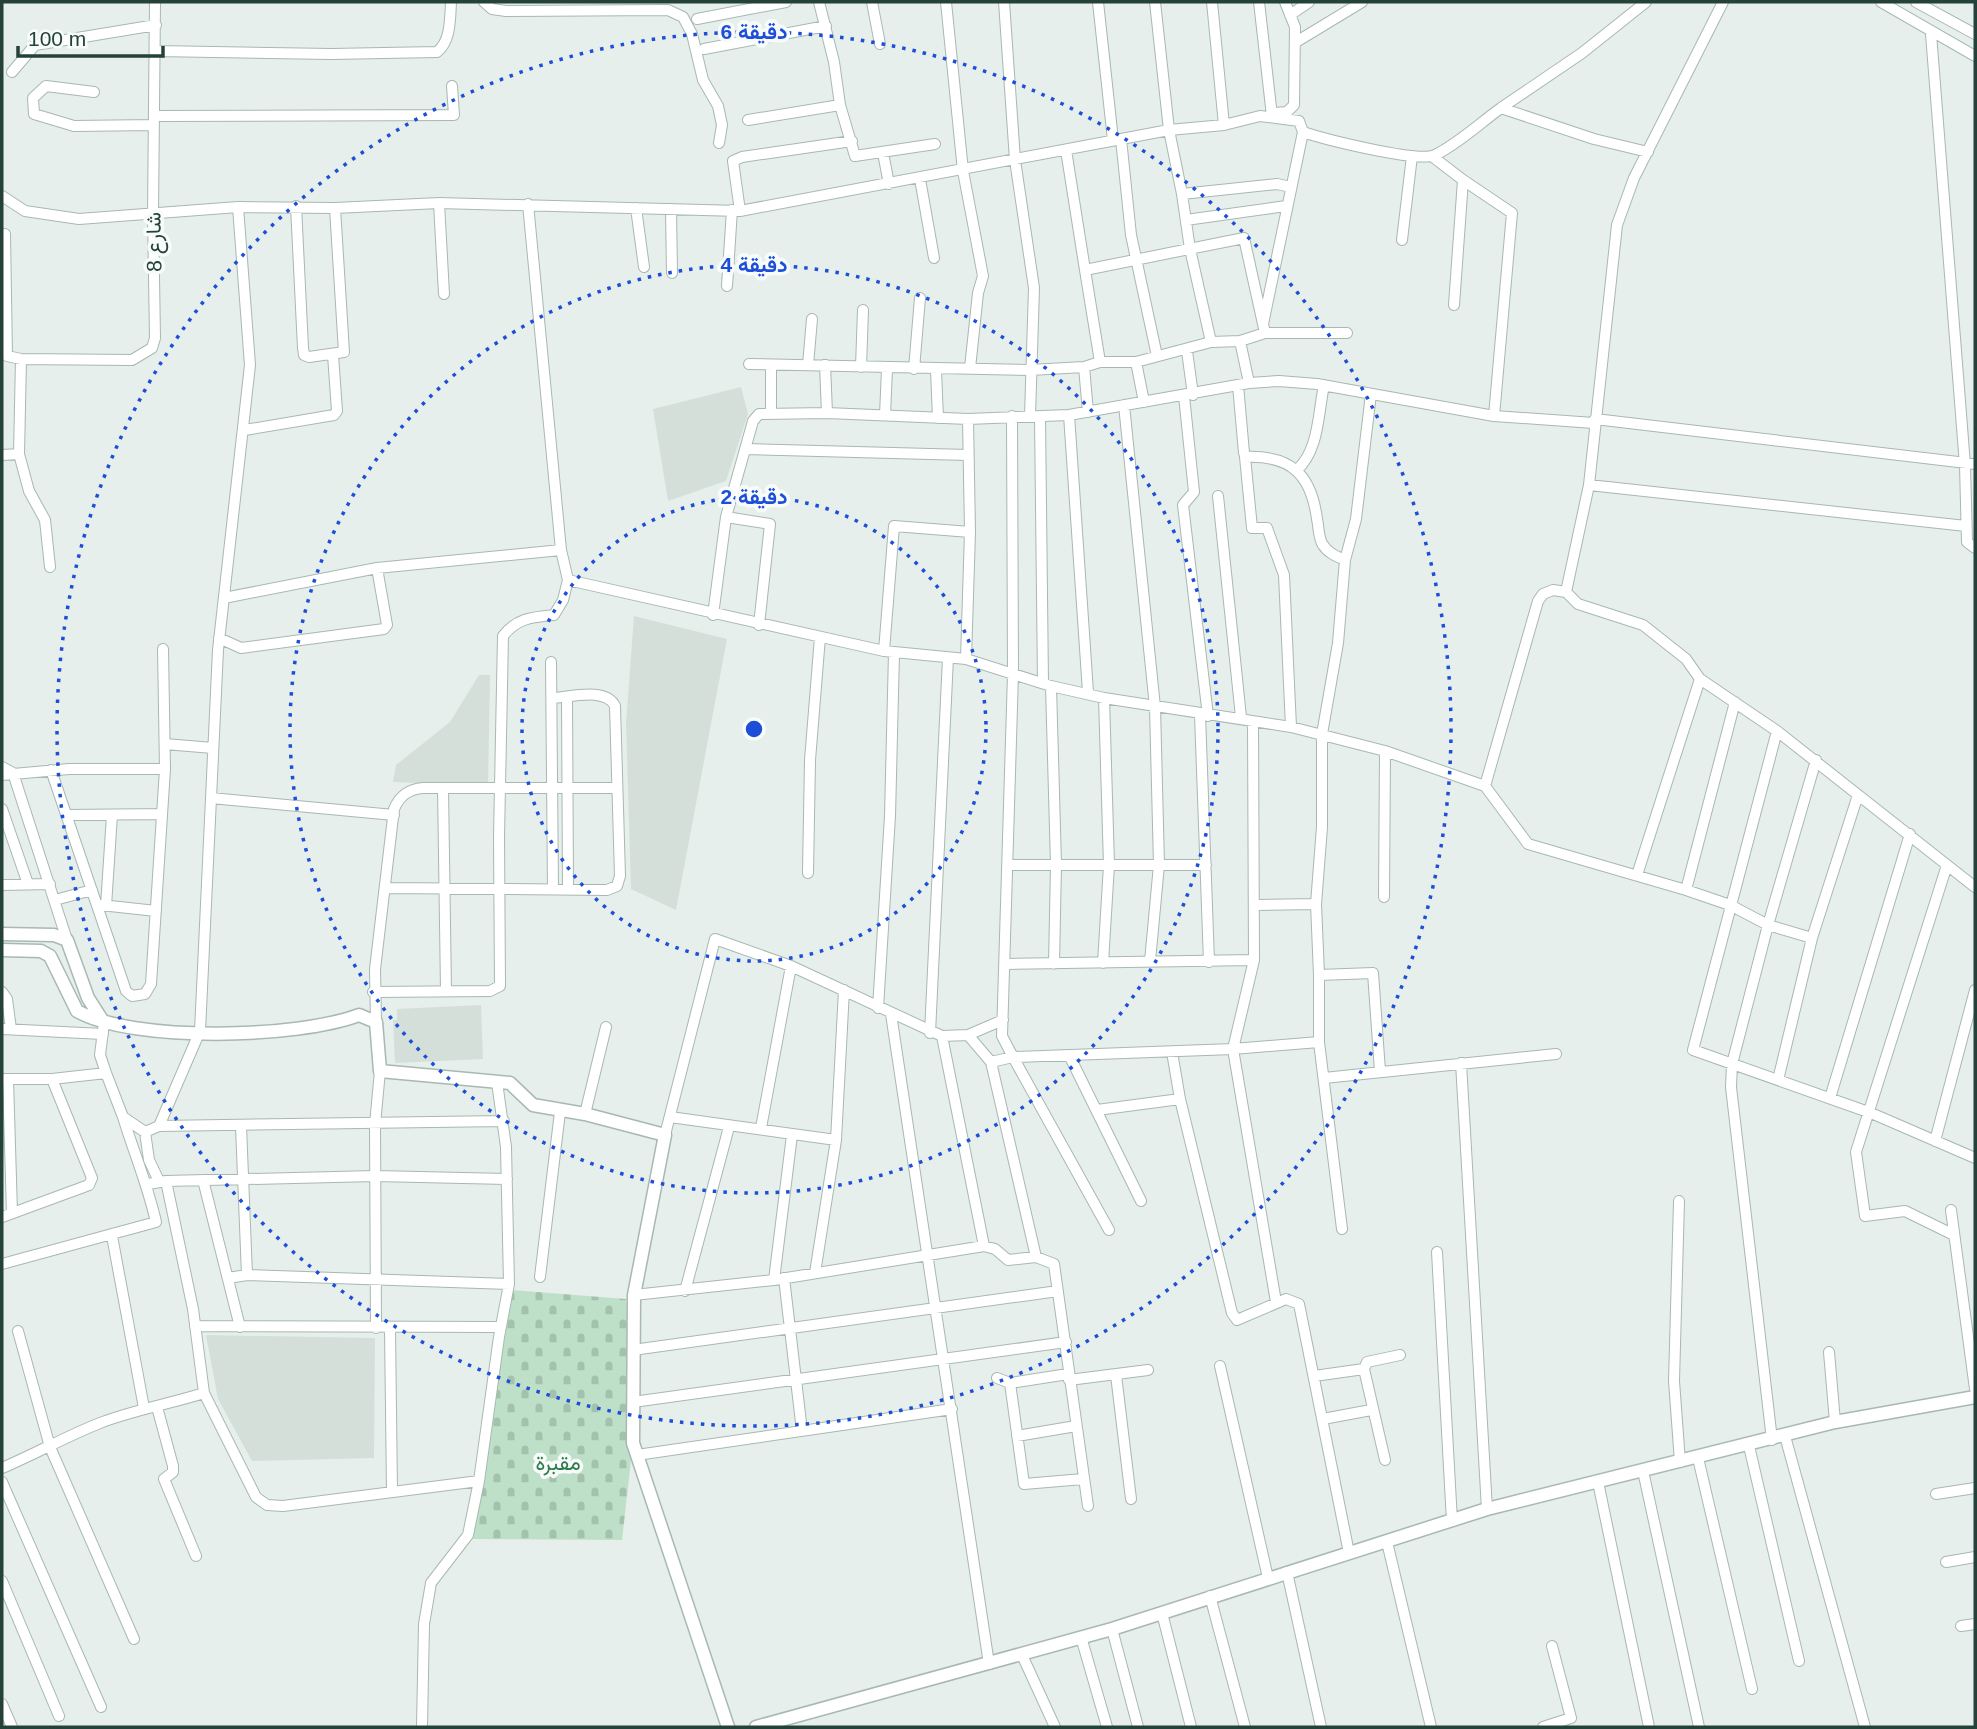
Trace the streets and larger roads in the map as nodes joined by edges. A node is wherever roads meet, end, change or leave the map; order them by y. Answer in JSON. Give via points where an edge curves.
{"nodes":[{"id":1,"x":155,"y":2,"type":"edge"},
{"id":2,"x":451,"y":2,"type":"edge"},
{"id":3,"x":484,"y":2,"type":"edge"},
{"id":4,"x":786,"y":2,"type":"edge"},
{"id":5,"x":819,"y":2,"type":"edge"},
{"id":6,"x":872,"y":2,"type":"edge"},
{"id":7,"x":946,"y":2,"type":"edge"},
{"id":8,"x":1004,"y":2,"type":"edge"},
{"id":9,"x":1098,"y":2,"type":"edge"},
{"id":10,"x":1155,"y":2,"type":"edge"},
{"id":11,"x":1212,"y":2,"type":"edge"},
{"id":12,"x":1259,"y":2,"type":"edge"},
{"id":13,"x":1285,"y":2,"type":"edge"},
{"id":14,"x":1309,"y":2,"type":"edge"},
{"id":15,"x":1362,"y":2,"type":"edge"},
{"id":16,"x":1646,"y":2,"type":"edge"},
{"id":17,"x":1723,"y":2,"type":"edge"},
{"id":18,"x":1881,"y":2,"type":"edge"},
{"id":19,"x":1916,"y":2,"type":"edge"},
{"id":20,"x":1290,"y":15,"type":"junction"},
{"id":21,"x":697,"y":19,"type":"dead end"},
{"id":22,"x":156,"y":25,"type":"junction"},
{"id":23,"x":826,"y":26,"type":"junction"},
{"id":24,"x":1931,"y":34,"type":"junction"},
{"id":25,"x":1975,"y":34,"type":"edge"},
{"id":26,"x":1296,"y":42,"type":"junction"},
{"id":27,"x":880,"y":44,"type":"dead end"},
{"id":28,"x":704,"y":49,"type":"dead end"},
{"id":29,"x":156,"y":51,"type":"junction"},
{"id":30,"x":1975,"y":56,"type":"edge"},
{"id":31,"x":12,"y":72,"type":"dead end"},
{"id":32,"x":452,"y":86,"type":"dead end"},
{"id":33,"x":94,"y":92,"type":"dead end"},
{"id":34,"x":840,"y":106,"type":"junction"},
{"id":35,"x":1501,"y":108,"type":"junction"},
{"id":36,"x":1271,"y":115,"type":"junction"},
{"id":37,"x":154,"y":120,"type":"junction"},
{"id":38,"x":748,"y":120,"type":"dead end"},
{"id":39,"x":1224,"y":125,"type":"junction"},
{"id":40,"x":1169,"y":130,"type":"junction"},
{"id":41,"x":1303,"y":132,"type":"junction"},
{"id":42,"x":1117,"y":139,"type":"junction"},
{"id":43,"x":852,"y":141,"type":"junction"},
{"id":44,"x":719,"y":143,"type":"dead end"},
{"id":45,"x":935,"y":144,"type":"dead end"},
{"id":46,"x":1066,"y":150,"type":"junction"},
{"id":47,"x":1648,"y":152,"type":"junction"},
{"id":48,"x":883,"y":153,"type":"junction"},
{"id":49,"x":1412,"y":156,"type":"junction"},
{"id":50,"x":1433,"y":157,"type":"junction"},
{"id":51,"x":1015,"y":160,"type":"junction"},
{"id":52,"x":963,"y":171,"type":"junction"},
{"id":53,"x":920,"y":178,"type":"junction"},
{"id":54,"x":1463,"y":180,"type":"junction"},
{"id":55,"x":889,"y":184,"type":"junction"},
{"id":56,"x":1291,"y":187,"type":"junction"},
{"id":57,"x":1182,"y":194,"type":"junction"},
{"id":58,"x":2,"y":196,"type":"edge"},
{"id":59,"x":439,"y":204,"type":"junction"},
{"id":60,"x":528,"y":204,"type":"junction"},
{"id":61,"x":296,"y":206,"type":"junction"},
{"id":62,"x":1286,"y":206,"type":"junction"},
{"id":63,"x":238,"y":207,"type":"junction"},
{"id":64,"x":335,"y":208,"type":"junction"},
{"id":65,"x":636,"y":208,"type":"junction"},
{"id":66,"x":671,"y":209,"type":"junction"},
{"id":67,"x":736,"y":211,"type":"junction"},
{"id":68,"x":153,"y":214,"type":"junction"},
{"id":69,"x":1186,"y":220,"type":"junction"},
{"id":70,"x":5,"y":234,"type":"dead end"},
{"id":71,"x":1402,"y":240,"type":"dead end"},
{"id":72,"x":1190,"y":249,"type":"junction"},
{"id":73,"x":934,"y":258,"type":"dead end"},
{"id":74,"x":1136,"y":258,"type":"junction"},
{"id":75,"x":644,"y":267,"type":"dead end"},
{"id":76,"x":1085,"y":270,"type":"junction"},
{"id":77,"x":673,"y":272,"type":"dead end"},
{"id":78,"x":727,"y":286,"type":"dead end"},
{"id":79,"x":444,"y":294,"type":"dead end"},
{"id":80,"x":920,"y":298,"type":"dead end"},
{"id":81,"x":1454,"y":305,"type":"dead end"},
{"id":82,"x":863,"y":310,"type":"dead end"},
{"id":83,"x":812,"y":319,"type":"dead end"},
{"id":84,"x":1264,"y":331,"type":"junction"},
{"id":85,"x":1347,"y":332,"type":"dead end"},
{"id":86,"x":1240,"y":341,"type":"junction"},
{"id":87,"x":1211,"y":342,"type":"junction"},
{"id":88,"x":1187,"y":351,"type":"junction"},
{"id":89,"x":333,"y":355,"type":"junction"},
{"id":90,"x":1157,"y":356,"type":"junction"},
{"id":91,"x":21,"y":359,"type":"junction"},
{"id":92,"x":1100,"y":362,"type":"junction"},
{"id":93,"x":1136,"y":362,"type":"junction"},
{"id":94,"x":749,"y":364,"type":"dead end"},
{"id":95,"x":771,"y":365,"type":"junction"},
{"id":96,"x":808,"y":365,"type":"junction"},
{"id":97,"x":825,"y":365,"type":"junction"},
{"id":98,"x":861,"y":367,"type":"junction"},
{"id":99,"x":1084,"y":367,"type":"junction"},
{"id":100,"x":970,"y":368,"type":"junction"},
{"id":101,"x":887,"y":369,"type":"junction"},
{"id":102,"x":914,"y":369,"type":"junction"},
{"id":103,"x":936,"y":370,"type":"junction"},
{"id":104,"x":1030,"y":370,"type":"junction"},
{"id":105,"x":1249,"y":383,"type":"junction"},
{"id":106,"x":1238,"y":385,"type":"junction"},
{"id":107,"x":1324,"y":385,"type":"junction"},
{"id":108,"x":1371,"y":394,"type":"junction"},
{"id":109,"x":1189,"y":396,"type":"junction"},
{"id":110,"x":1144,"y":402,"type":"junction"},
{"id":111,"x":1124,"y":405,"type":"junction"},
{"id":112,"x":1088,"y":412,"type":"junction"},
{"id":113,"x":771,"y":413,"type":"junction"},
{"id":114,"x":827,"y":413,"type":"junction"},
{"id":115,"x":885,"y":415,"type":"junction"},
{"id":116,"x":1069,"y":415,"type":"junction"},
{"id":117,"x":1012,"y":416,"type":"junction"},
{"id":118,"x":1494,"y":416,"type":"junction"},
{"id":119,"x":1035,"y":417,"type":"junction"},
{"id":120,"x":937,"y":418,"type":"junction"},
{"id":121,"x":968,"y":419,"type":"junction"},
{"id":122,"x":1595,"y":421,"type":"junction"},
{"id":123,"x":245,"y":430,"type":"junction"},
{"id":124,"x":744,"y":449,"type":"junction"},
{"id":125,"x":1244,"y":453,"type":"dead end"},
{"id":126,"x":19,"y":454,"type":"junction"},
{"id":127,"x":2,"y":455,"type":"edge"},
{"id":128,"x":968,"y":455,"type":"junction"},
{"id":129,"x":1970,"y":464,"type":"edge"},
{"id":130,"x":1297,"y":470,"type":"junction"},
{"id":131,"x":1589,"y":485,"type":"junction"},
{"id":132,"x":1218,"y":496,"type":"dead end"},
{"id":133,"x":726,"y":517,"type":"junction"},
{"id":134,"x":1966,"y":526,"type":"junction"},
{"id":135,"x":970,"y":532,"type":"junction"},
{"id":136,"x":1975,"y":548,"type":"edge"},
{"id":137,"x":561,"y":550,"type":"junction"},
{"id":138,"x":1345,"y":560,"type":"junction"},
{"id":139,"x":50,"y":567,"type":"dead end"},
{"id":140,"x":377,"y":568,"type":"junction"},
{"id":141,"x":568,"y":580,"type":"junction"},
{"id":142,"x":1566,"y":592,"type":"junction"},
{"id":143,"x":223,"y":598,"type":"junction"},
{"id":144,"x":713,"y":615,"type":"junction"},
{"id":145,"x":759,"y":625,"type":"junction"},
{"id":146,"x":820,"y":637,"type":"junction"},
{"id":147,"x":219,"y":638,"type":"junction"},
{"id":148,"x":163,"y":649,"type":"dead end"},
{"id":149,"x":889,"y":652,"type":"junction"},
{"id":150,"x":948,"y":658,"type":"junction"},
{"id":151,"x":966,"y":659,"type":"junction"},
{"id":152,"x":551,"y":662,"type":"dead end"},
{"id":153,"x":1013,"y":674,"type":"junction"},
{"id":154,"x":1700,"y":679,"type":"junction"},
{"id":155,"x":1047,"y":685,"type":"junction"},
{"id":156,"x":1088,"y":692,"type":"junction"},
{"id":157,"x":567,"y":697,"type":"junction"},
{"id":158,"x":553,"y":698,"type":"junction"},
{"id":159,"x":1104,"y":698,"type":"junction"},
{"id":160,"x":1735,"y":702,"type":"junction"},
{"id":161,"x":1156,"y":707,"type":"junction"},
{"id":162,"x":1204,"y":715,"type":"junction"},
{"id":163,"x":1241,"y":717,"type":"junction"},
{"id":164,"x":1252,"y":722,"type":"junction"},
{"id":165,"x":1291,"y":727,"type":"junction"},
{"id":166,"x":1777,"y":731,"type":"junction"},
{"id":167,"x":1322,"y":733,"type":"junction"},
{"id":168,"x":165,"y":744,"type":"junction"},
{"id":169,"x":213,"y":748,"type":"junction"},
{"id":170,"x":1385,"y":751,"type":"junction"},
{"id":171,"x":1816,"y":760,"type":"junction"},
{"id":172,"x":2,"y":767,"type":"edge"},
{"id":173,"x":165,"y":769,"type":"junction"},
{"id":174,"x":51,"y":770,"type":"junction"},
{"id":175,"x":13,"y":773,"type":"junction"},
{"id":176,"x":2,"y":775,"type":"edge"},
{"id":177,"x":1485,"y":786,"type":"junction"},
{"id":178,"x":567,"y":787,"type":"junction"},
{"id":179,"x":499,"y":788,"type":"junction"},
{"id":180,"x":553,"y":788,"type":"junction"},
{"id":181,"x":616,"y":788,"type":"junction"},
{"id":182,"x":443,"y":789,"type":"junction"},
{"id":183,"x":1858,"y":795,"type":"junction"},
{"id":184,"x":211,"y":798,"type":"junction"},
{"id":185,"x":2,"y":809,"type":"edge"},
{"id":186,"x":112,"y":814,"type":"junction"},
{"id":187,"x":162,"y":814,"type":"junction"},
{"id":188,"x":66,"y":815,"type":"junction"},
{"id":189,"x":394,"y":815,"type":"junction"},
{"id":190,"x":1910,"y":834,"type":"junction"},
{"id":191,"x":1206,"y":864,"type":"junction"},
{"id":192,"x":1009,"y":865,"type":"junction"},
{"id":193,"x":1056,"y":865,"type":"junction"},
{"id":194,"x":1109,"y":865,"type":"junction"},
{"id":195,"x":1159,"y":865,"type":"junction"},
{"id":196,"x":1947,"y":865,"type":"junction"},
{"id":197,"x":808,"y":873,"type":"dead end"},
{"id":198,"x":1637,"y":875,"type":"junction"},
{"id":199,"x":28,"y":884,"type":"junction"},
{"id":200,"x":50,"y":884,"type":"junction"},
{"id":201,"x":2,"y":885,"type":"edge"},
{"id":202,"x":1975,"y":887,"type":"edge"},
{"id":203,"x":387,"y":888,"type":"junction"},
{"id":204,"x":444,"y":888,"type":"junction"},
{"id":205,"x":499,"y":889,"type":"junction"},
{"id":206,"x":553,"y":889,"type":"junction"},
{"id":207,"x":568,"y":889,"type":"junction"},
{"id":208,"x":92,"y":890,"type":"junction"},
{"id":209,"x":1686,"y":890,"type":"junction"},
{"id":210,"x":1384,"y":897,"type":"dead end"},
{"id":211,"x":55,"y":900,"type":"junction"},
{"id":212,"x":1316,"y":904,"type":"junction"},
{"id":213,"x":1255,"y":905,"type":"junction"},
{"id":214,"x":1730,"y":905,"type":"junction"},
{"id":215,"x":101,"y":906,"type":"junction"},
{"id":216,"x":156,"y":911,"type":"junction"},
{"id":217,"x":1768,"y":925,"type":"junction"},
{"id":218,"x":2,"y":934,"type":"edge"},
{"id":219,"x":1812,"y":938,"type":"junction"},
{"id":220,"x":67,"y":940,"type":"junction"},
{"id":221,"x":2,"y":950,"type":"edge"},
{"id":222,"x":1254,"y":960,"type":"junction"},
{"id":223,"x":1150,"y":961,"type":"junction"},
{"id":224,"x":1209,"y":962,"type":"junction"},
{"id":225,"x":1006,"y":964,"type":"junction"},
{"id":226,"x":1054,"y":964,"type":"junction"},
{"id":227,"x":1103,"y":964,"type":"junction"},
{"id":228,"x":791,"y":967,"type":"junction"},
{"id":229,"x":1319,"y":975,"type":"junction"},
{"id":230,"x":844,"y":990,"type":"junction"},
{"id":231,"x":1975,"y":990,"type":"edge"},
{"id":232,"x":446,"y":991,"type":"junction"},
{"id":233,"x":2,"y":992,"type":"edge"},
{"id":234,"x":373,"y":992,"type":"junction"},
{"id":235,"x":878,"y":1008,"type":"junction"},
{"id":236,"x":891,"y":1014,"type":"junction"},
{"id":237,"x":1003,"y":1020,"type":"junction"},
{"id":238,"x":376,"y":1022,"type":"junction"},
{"id":239,"x":606,"y":1027,"type":"dead end"},
{"id":240,"x":104,"y":1028,"type":"junction"},
{"id":241,"x":6,"y":1029,"type":"edge"},
{"id":242,"x":200,"y":1031,"type":"junction"},
{"id":243,"x":930,"y":1033,"type":"junction"},
{"id":244,"x":968,"y":1035,"type":"junction"},
{"id":245,"x":942,"y":1036,"type":"junction"},
{"id":246,"x":1320,"y":1042,"type":"junction"},
{"id":247,"x":1233,"y":1049,"type":"junction"},
{"id":248,"x":1172,"y":1052,"type":"junction"},
{"id":249,"x":1556,"y":1054,"type":"dead end"},
{"id":250,"x":1069,"y":1055,"type":"junction"},
{"id":251,"x":1013,"y":1057,"type":"junction"},
{"id":252,"x":991,"y":1062,"type":"junction"},
{"id":253,"x":1461,"y":1063,"type":"junction"},
{"id":254,"x":1732,"y":1064,"type":"junction"},
{"id":255,"x":380,"y":1071,"type":"junction"},
{"id":256,"x":1380,"y":1071,"type":"junction"},
{"id":257,"x":106,"y":1073,"type":"junction"},
{"id":258,"x":1324,"y":1078,"type":"junction"},
{"id":259,"x":5,"y":1079,"type":"edge"},
{"id":260,"x":52,"y":1079,"type":"junction"},
{"id":261,"x":1778,"y":1080,"type":"junction"},
{"id":262,"x":497,"y":1082,"type":"junction"},
{"id":263,"x":1830,"y":1098,"type":"junction"},
{"id":264,"x":1180,"y":1099,"type":"junction"},
{"id":265,"x":1097,"y":1110,"type":"junction"},
{"id":266,"x":560,"y":1112,"type":"junction"},
{"id":267,"x":1871,"y":1113,"type":"junction"},
{"id":268,"x":585,"y":1114,"type":"junction"},
{"id":269,"x":124,"y":1117,"type":"junction"},
{"id":270,"x":670,"y":1117,"type":"junction"},
{"id":271,"x":504,"y":1121,"type":"junction"},
{"id":272,"x":375,"y":1124,"type":"junction"},
{"id":273,"x":159,"y":1126,"type":"junction"},
{"id":274,"x":241,"y":1126,"type":"junction"},
{"id":275,"x":729,"y":1127,"type":"junction"},
{"id":276,"x":761,"y":1128,"type":"junction"},
{"id":277,"x":145,"y":1132,"type":"junction"},
{"id":278,"x":665,"y":1135,"type":"junction"},
{"id":279,"x":792,"y":1135,"type":"junction"},
{"id":280,"x":836,"y":1140,"type":"junction"},
{"id":281,"x":1935,"y":1141,"type":"junction"},
{"id":282,"x":1975,"y":1158,"type":"edge"},
{"id":283,"x":375,"y":1176,"type":"junction"},
{"id":284,"x":243,"y":1179,"type":"junction"},
{"id":285,"x":507,"y":1179,"type":"junction"},
{"id":286,"x":203,"y":1180,"type":"junction"},
{"id":287,"x":158,"y":1182,"type":"junction"},
{"id":288,"x":1679,"y":1200,"type":"dead end"},
{"id":289,"x":1141,"y":1201,"type":"dead end"},
{"id":290,"x":1951,"y":1210,"type":"dead end"},
{"id":291,"x":7,"y":1215,"type":"edge"},
{"id":292,"x":1342,"y":1229,"type":"dead end"},
{"id":293,"x":1109,"y":1230,"type":"dead end"},
{"id":294,"x":1954,"y":1235,"type":"junction"},
{"id":295,"x":112,"y":1236,"type":"junction"},
{"id":296,"x":984,"y":1246,"type":"junction"},
{"id":297,"x":1437,"y":1252,"type":"dead end"},
{"id":298,"x":930,"y":1255,"type":"junction"},
{"id":299,"x":1036,"y":1257,"type":"junction"},
{"id":300,"x":2,"y":1264,"type":"edge"},
{"id":301,"x":816,"y":1273,"type":"junction"},
{"id":302,"x":247,"y":1275,"type":"junction"},
{"id":303,"x":376,"y":1277,"type":"junction"},
{"id":304,"x":540,"y":1277,"type":"dead end"},
{"id":305,"x":228,"y":1278,"type":"junction"},
{"id":306,"x":778,"y":1279,"type":"junction"},
{"id":307,"x":509,"y":1284,"type":"junction"},
{"id":308,"x":685,"y":1291,"type":"junction"},
{"id":309,"x":1058,"y":1291,"type":"junction"},
{"id":310,"x":634,"y":1295,"type":"junction"},
{"id":311,"x":1276,"y":1302,"type":"junction"},
{"id":312,"x":936,"y":1307,"type":"junction"},
{"id":313,"x":195,"y":1326,"type":"junction"},
{"id":314,"x":240,"y":1326,"type":"junction"},
{"id":315,"x":501,"y":1326,"type":"junction"},
{"id":316,"x":376,"y":1328,"type":"junction"},
{"id":317,"x":790,"y":1328,"type":"junction"},
{"id":318,"x":390,"y":1329,"type":"junction"},
{"id":319,"x":18,"y":1331,"type":"dead end"},
{"id":320,"x":1066,"y":1342,"type":"junction"},
{"id":321,"x":634,"y":1350,"type":"junction"},
{"id":322,"x":1829,"y":1352,"type":"dead end"},
{"id":323,"x":1399,"y":1355,"type":"dead end"},
{"id":324,"x":943,"y":1358,"type":"junction"},
{"id":325,"x":1220,"y":1366,"type":"dead end"},
{"id":326,"x":1364,"y":1368,"type":"junction"},
{"id":327,"x":1148,"y":1370,"type":"dead end"},
{"id":328,"x":1116,"y":1375,"type":"junction"},
{"id":329,"x":1068,"y":1377,"type":"junction"},
{"id":330,"x":1314,"y":1377,"type":"junction"},
{"id":331,"x":997,"y":1378,"type":"dead end"},
{"id":332,"x":796,"y":1379,"type":"junction"},
{"id":333,"x":1010,"y":1383,"type":"junction"},
{"id":334,"x":1975,"y":1389,"type":"edge"},
{"id":335,"x":204,"y":1393,"type":"junction"},
{"id":336,"x":1975,"y":1397,"type":"edge"},
{"id":337,"x":633,"y":1402,"type":"junction"},
{"id":338,"x":157,"y":1407,"type":"junction"},
{"id":339,"x":144,"y":1408,"type":"junction"},
{"id":340,"x":952,"y":1409,"type":"junction"},
{"id":341,"x":1371,"y":1410,"type":"junction"},
{"id":342,"x":1323,"y":1419,"type":"junction"},
{"id":343,"x":1835,"y":1422,"type":"junction"},
{"id":344,"x":1076,"y":1426,"type":"junction"},
{"id":345,"x":802,"y":1431,"type":"junction"},
{"id":346,"x":1017,"y":1436,"type":"junction"},
{"id":347,"x":1785,"y":1436,"type":"junction"},
{"id":348,"x":1772,"y":1440,"type":"junction"},
{"id":349,"x":1749,"y":1446,"type":"junction"},
{"id":350,"x":50,"y":1447,"type":"junction"},
{"id":351,"x":637,"y":1455,"type":"junction"},
{"id":352,"x":1698,"y":1458,"type":"junction"},
{"id":353,"x":1385,"y":1460,"type":"dead end"},
{"id":354,"x":1680,"y":1462,"type":"junction"},
{"id":355,"x":2,"y":1468,"type":"edge"},
{"id":356,"x":1643,"y":1471,"type":"junction"},
{"id":357,"x":1083,"y":1479,"type":"junction"},
{"id":358,"x":479,"y":1481,"type":"junction"},
{"id":359,"x":2,"y":1482,"type":"edge"},
{"id":360,"x":1598,"y":1482,"type":"junction"},
{"id":361,"x":1975,"y":1488,"type":"edge"},
{"id":362,"x":392,"y":1492,"type":"junction"},
{"id":363,"x":1936,"y":1494,"type":"dead end"},
{"id":364,"x":1131,"y":1499,"type":"dead end"},
{"id":365,"x":1088,"y":1506,"type":"dead end"},
{"id":366,"x":1487,"y":1509,"type":"junction"},
{"id":367,"x":1452,"y":1521,"type":"junction"},
{"id":368,"x":1387,"y":1542,"type":"junction"},
{"id":369,"x":1349,"y":1553,"type":"junction"},
{"id":370,"x":195,"y":1556,"type":"dead end"},
{"id":371,"x":1975,"y":1556,"type":"edge"},
{"id":372,"x":1946,"y":1562,"type":"dead end"},
{"id":373,"x":1287,"y":1572,"type":"junction"},
{"id":374,"x":1268,"y":1578,"type":"junction"},
{"id":375,"x":2,"y":1581,"type":"edge"},
{"id":376,"x":1210,"y":1596,"type":"junction"},
{"id":377,"x":1162,"y":1613,"type":"junction"},
{"id":378,"x":1975,"y":1624,"type":"edge"},
{"id":379,"x":1961,"y":1626,"type":"dead end"},
{"id":380,"x":1112,"y":1629,"type":"junction"},
{"id":381,"x":1082,"y":1637,"type":"junction"},
{"id":382,"x":134,"y":1639,"type":"dead end"},
{"id":383,"x":1552,"y":1646,"type":"dead end"},
{"id":384,"x":1021,"y":1655,"type":"junction"},
{"id":385,"x":1799,"y":1661,"type":"dead end"},
{"id":386,"x":989,"y":1664,"type":"junction"},
{"id":387,"x":1752,"y":1689,"type":"dead end"},
{"id":388,"x":2,"y":1704,"type":"edge"},
{"id":389,"x":101,"y":1707,"type":"dead end"},
{"id":390,"x":60,"y":1716,"type":"dead end"},
{"id":391,"x":12,"y":1727,"type":"edge"},
{"id":392,"x":422,"y":1727,"type":"edge"},
{"id":393,"x":728,"y":1727,"type":"edge"},
{"id":394,"x":756,"y":1727,"type":"edge"},
{"id":395,"x":1055,"y":1727,"type":"edge"},
{"id":396,"x":1107,"y":1727,"type":"edge"},
{"id":397,"x":1138,"y":1727,"type":"edge"},
{"id":398,"x":1191,"y":1727,"type":"edge"},
{"id":399,"x":1245,"y":1727,"type":"edge"},
{"id":400,"x":1321,"y":1727,"type":"edge"},
{"id":401,"x":1431,"y":1727,"type":"edge"},
{"id":402,"x":1543,"y":1727,"type":"edge"},
{"id":403,"x":1649,"y":1727,"type":"edge"},
{"id":404,"x":1699,"y":1727,"type":"edge"},
{"id":405,"x":1865,"y":1727,"type":"edge"}],
"edges":[{"from":1,"to":22,"type":"street","name":"شارع 8"},
{"from":2,"to":29,"type":"street","via":[[450,24],[437,52]]},
{"from":3,"to":44,"type":"street","via":[[506,11],[668,10],[683,17],[703,80],[718,106]]},
{"from":4,"to":21,"type":"street"},
{"from":5,"to":23,"type":"street"},
{"from":6,"to":27,"type":"street"},
{"from":7,"to":52,"type":"street"},
{"from":8,"to":51,"type":"street"},
{"from":9,"to":42,"type":"street"},
{"from":10,"to":40,"type":"street"},
{"from":11,"to":39,"type":"street"},
{"from":12,"to":36,"type":"street"},
{"from":13,"to":20,"type":"street"},
{"from":14,"to":20,"type":"street"},
{"from":15,"to":26,"type":"street"},
{"from":16,"to":35,"type":"street"},
{"from":17,"to":47,"type":"street"},
{"from":18,"to":24,"type":"street"},
{"from":19,"to":25,"type":"street"},
{"from":20,"to":26,"type":"street"},
{"from":22,"to":29,"type":"street","name":"شارع 8"},
{"from":22,"to":31,"type":"street","via":[[35,45]]},
{"from":23,"to":28,"type":"street"},
{"from":23,"to":34,"type":"street"},
{"from":24,"to":30,"type":"street"},
{"from":24,"to":129,"type":"street"},
{"from":26,"to":36,"type":"street","via":[[1294,105],[1287,112]]},
{"from":29,"to":37,"type":"street","name":"شارع 8"},
{"from":32,"to":37,"type":"street","via":[[454,115]]},
{"from":33,"to":37,"type":"street","via":[[46,86],[33,99],[34,114],[74,126]]},
{"from":34,"to":38,"type":"street"},
{"from":34,"to":43,"type":"street"},
{"from":35,"to":47,"type":"street"},
{"from":35,"to":50,"type":"street"},
{"from":36,"to":39,"type":"street"},
{"from":36,"to":41,"type":"street","via":[[1299,121]]},
{"from":37,"to":68,"type":"street","name":"شارع 8"},
{"from":39,"to":40,"type":"street"},
{"from":40,"to":42,"type":"street"},
{"from":40,"to":57,"type":"street"},
{"from":41,"to":49,"type":"street"},
{"from":41,"to":56,"type":"street"},
{"from":42,"to":46,"type":"street"},
{"from":42,"to":74,"type":"street"},
{"from":43,"to":48,"type":"street","via":[[855,156]]},
{"from":43,"to":67,"type":"street","via":[[733,161]]},
{"from":45,"to":48,"type":"street"},
{"from":46,"to":51,"type":"street"},
{"from":46,"to":76,"type":"street"},
{"from":47,"to":122,"type":"street","via":[[1617,225]]},
{"from":48,"to":55,"type":"street"},
{"from":49,"to":50,"type":"street"},
{"from":49,"to":71,"type":"street"},
{"from":50,"to":54,"type":"street"},
{"from":51,"to":52,"type":"street"},
{"from":51,"to":104,"type":"street","via":[[1034,288]]},
{"from":52,"to":53,"type":"street"},
{"from":52,"to":100,"type":"street","via":[[983,276]]},
{"from":53,"to":55,"type":"street"},
{"from":53,"to":73,"type":"street"},
{"from":54,"to":81,"type":"street"},
{"from":54,"to":118,"type":"street","via":[[1512,213]]},
{"from":55,"to":67,"type":"street"},
{"from":56,"to":57,"type":"street","via":[[1277,184]]},
{"from":56,"to":62,"type":"street"},
{"from":57,"to":69,"type":"street"},
{"from":58,"to":68,"type":"street","via":[[24,211],[79,219]]},
{"from":59,"to":60,"type":"street"},
{"from":59,"to":64,"type":"street"},
{"from":59,"to":79,"type":"street"},
{"from":60,"to":65,"type":"street"},
{"from":60,"to":137,"type":"street"},
{"from":61,"to":63,"type":"street"},
{"from":61,"to":64,"type":"street"},
{"from":61,"to":89,"type":"street","via":[[304,355]]},
{"from":62,"to":69,"type":"street"},
{"from":62,"to":84,"type":"street"},
{"from":63,"to":68,"type":"street"},
{"from":63,"to":123,"type":"street","via":[[250,365]]},
{"from":64,"to":89,"type":"street","via":[[344,352]]},
{"from":65,"to":66,"type":"street"},
{"from":65,"to":75,"type":"street"},
{"from":66,"to":67,"type":"street"},
{"from":66,"to":77,"type":"street"},
{"from":67,"to":78,"type":"street"},
{"from":68,"to":91,"type":"street","name":"شارع 8","via":[[152,348],[132,360]]},
{"from":69,"to":72,"type":"street"},
{"from":70,"to":91,"type":"street","via":[[5,353]]},
{"from":72,"to":74,"type":"street"},
{"from":72,"to":84,"type":"street","via":[[1244,238]]},
{"from":72,"to":87,"type":"street"},
{"from":74,"to":76,"type":"street"},
{"from":74,"to":90,"type":"street"},
{"from":76,"to":92,"type":"street"},
{"from":80,"to":102,"type":"street"},
{"from":82,"to":98,"type":"street"},
{"from":83,"to":96,"type":"street"},
{"from":84,"to":85,"type":"street"},
{"from":84,"to":86,"type":"street"},
{"from":86,"to":87,"type":"street"},
{"from":86,"to":105,"type":"street"},
{"from":87,"to":88,"type":"street"},
{"from":88,"to":90,"type":"street"},
{"from":88,"to":109,"type":"street"},
{"from":89,"to":123,"type":"street","via":[[334,415]]},
{"from":90,"to":93,"type":"street"},
{"from":91,"to":126,"type":"street"},
{"from":92,"to":93,"type":"street"},
{"from":92,"to":99,"type":"street"},
{"from":93,"to":110,"type":"street"},
{"from":94,"to":95,"type":"street"},
{"from":95,"to":96,"type":"street"},
{"from":95,"to":113,"type":"street"},
{"from":96,"to":97,"type":"street"},
{"from":97,"to":98,"type":"street"},
{"from":97,"to":114,"type":"street"},
{"from":98,"to":101,"type":"street"},
{"from":99,"to":104,"type":"street"},
{"from":99,"to":112,"type":"street"},
{"from":100,"to":103,"type":"street"},
{"from":100,"to":104,"type":"street"},
{"from":101,"to":102,"type":"street"},
{"from":101,"to":115,"type":"street"},
{"from":102,"to":103,"type":"street"},
{"from":103,"to":120,"type":"street"},
{"from":104,"to":119,"type":"street"},
{"from":105,"to":106,"type":"street"},
{"from":105,"to":107,"type":"street"},
{"from":106,"to":109,"type":"street"},
{"from":106,"to":125,"type":"street"},
{"from":107,"to":108,"type":"street"},
{"from":107,"to":130,"type":"street","via":[[1313,448]]},
{"from":108,"to":118,"type":"street"},
{"from":108,"to":138,"type":"street","via":[[1356,519]]},
{"from":109,"to":110,"type":"street"},
{"from":109,"to":162,"type":"street","via":[[1194,492],[1183,505]]},
{"from":110,"to":111,"type":"street"},
{"from":111,"to":112,"type":"street"},
{"from":111,"to":161,"type":"street"},
{"from":112,"to":116,"type":"street"},
{"from":113,"to":114,"type":"street"},
{"from":113,"to":124,"type":"street","via":[[759,414],[753,421]]},
{"from":114,"to":115,"type":"street"},
{"from":115,"to":120,"type":"street"},
{"from":116,"to":119,"type":"street"},
{"from":116,"to":156,"type":"street"},
{"from":117,"to":119,"type":"street"},
{"from":117,"to":121,"type":"street"},
{"from":117,"to":153,"type":"street"},
{"from":118,"to":122,"type":"street"},
{"from":119,"to":155,"type":"street"},
{"from":120,"to":121,"type":"street"},
{"from":121,"to":128,"type":"street"},
{"from":122,"to":129,"type":"street"},
{"from":122,"to":131,"type":"street"},
{"from":123,"to":143,"type":"street"},
{"from":124,"to":128,"type":"street"},
{"from":124,"to":133,"type":"street"},
{"from":126,"to":127,"type":"street"},
{"from":126,"to":139,"type":"street","via":[[29,491],[45,520]]},
{"from":128,"to":135,"type":"street"},
{"from":129,"to":134,"type":"street"},
{"from":130,"to":138,"type":"street","via":[[1313,491],[1320,542]]},
{"from":130,"to":165,"type":"street","via":[[1268,456],[1245,457],[1252,528],[1267,528],[1284,575]]},
{"from":131,"to":134,"type":"street"},
{"from":131,"to":142,"type":"street"},
{"from":132,"to":163,"type":"street"},
{"from":133,"to":144,"type":"street"},
{"from":133,"to":145,"type":"street","via":[[770,524]]},
{"from":134,"to":136,"type":"street","via":[[1967,542]]},
{"from":135,"to":149,"type":"street","via":[[894,526]]},
{"from":135,"to":151,"type":"street"},
{"from":137,"to":140,"type":"street"},
{"from":137,"to":141,"type":"street"},
{"from":138,"to":167,"type":"street","via":[[1338,643]]},
{"from":140,"to":143,"type":"street"},
{"from":140,"to":147,"type":"street","via":[[384,629],[241,648]]},
{"from":141,"to":144,"type":"street"},
{"from":141,"to":179,"type":"street","via":[[554,615],[512,624],[503,636]]},
{"from":142,"to":154,"type":"street","via":[[1578,604],[1643,625],[1686,659]]},
{"from":142,"to":177,"type":"street","via":[[1553,590],[1538,601]]},
{"from":143,"to":147,"type":"street"},
{"from":144,"to":145,"type":"street"},
{"from":145,"to":146,"type":"street"},
{"from":146,"to":149,"type":"street"},
{"from":146,"to":197,"type":"street","via":[[810,760]]},
{"from":147,"to":169,"type":"street"},
{"from":148,"to":168,"type":"street"},
{"from":149,"to":150,"type":"street"},
{"from":149,"to":235,"type":"street","via":[[890,816]]},
{"from":150,"to":151,"type":"street"},
{"from":150,"to":243,"type":"street"},
{"from":151,"to":153,"type":"street"},
{"from":152,"to":158,"type":"street"},
{"from":153,"to":155,"type":"street"},
{"from":153,"to":192,"type":"street"},
{"from":154,"to":160,"type":"street"},
{"from":154,"to":198,"type":"street"},
{"from":155,"to":156,"type":"street"},
{"from":155,"to":193,"type":"street"},
{"from":156,"to":159,"type":"street"},
{"from":157,"to":158,"type":"street"},
{"from":157,"to":178,"type":"street"},
{"from":157,"to":181,"type":"street","via":[[602,695],[614,702]]},
{"from":158,"to":180,"type":"street"},
{"from":159,"to":161,"type":"street"},
{"from":159,"to":194,"type":"street"},
{"from":160,"to":166,"type":"street"},
{"from":160,"to":209,"type":"street"},
{"from":161,"to":162,"type":"street"},
{"from":161,"to":195,"type":"street"},
{"from":162,"to":163,"type":"street"},
{"from":162,"to":191,"type":"street"},
{"from":163,"to":164,"type":"street"},
{"from":164,"to":165,"type":"street"},
{"from":164,"to":213,"type":"street"},
{"from":165,"to":167,"type":"street"},
{"from":166,"to":171,"type":"street"},
{"from":166,"to":214,"type":"street"},
{"from":167,"to":170,"type":"street"},
{"from":167,"to":212,"type":"street"},
{"from":168,"to":169,"type":"street"},
{"from":168,"to":173,"type":"street"},
{"from":169,"to":184,"type":"street"},
{"from":170,"to":177,"type":"street"},
{"from":170,"to":210,"type":"street"},
{"from":171,"to":183,"type":"street"},
{"from":171,"to":217,"type":"street"},
{"from":172,"to":175,"type":"street"},
{"from":173,"to":174,"type":"street"},
{"from":173,"to":187,"type":"street"},
{"from":174,"to":175,"type":"street"},
{"from":174,"to":188,"type":"street"},
{"from":175,"to":176,"type":"street"},
{"from":175,"to":200,"type":"street"},
{"from":177,"to":198,"type":"street","via":[[1528,844]]},
{"from":178,"to":180,"type":"street"},
{"from":178,"to":181,"type":"street"},
{"from":178,"to":207,"type":"street"},
{"from":179,"to":180,"type":"street"},
{"from":179,"to":182,"type":"street"},
{"from":179,"to":205,"type":"street"},
{"from":180,"to":206,"type":"street"},
{"from":181,"to":207,"type":"street","via":[[618,883],[610,889]]},
{"from":182,"to":189,"type":"street","via":[[410,790],[400,797]]},
{"from":182,"to":204,"type":"street"},
{"from":183,"to":190,"type":"street"},
{"from":183,"to":219,"type":"street"},
{"from":184,"to":189,"type":"street"},
{"from":184,"to":242,"type":"street"},
{"from":185,"to":199,"type":"street"},
{"from":186,"to":187,"type":"street"},
{"from":186,"to":188,"type":"street"},
{"from":186,"to":215,"type":"street"},
{"from":187,"to":216,"type":"street"},
{"from":188,"to":208,"type":"street"},
{"from":189,"to":203,"type":"street"},
{"from":190,"to":196,"type":"street"},
{"from":190,"to":263,"type":"street"},
{"from":191,"to":195,"type":"street"},
{"from":191,"to":224,"type":"street"},
{"from":192,"to":193,"type":"street"},
{"from":192,"to":225,"type":"street"},
{"from":193,"to":194,"type":"street"},
{"from":193,"to":226,"type":"street"},
{"from":194,"to":195,"type":"street"},
{"from":194,"to":227,"type":"street"},
{"from":195,"to":223,"type":"street"},
{"from":196,"to":202,"type":"street"},
{"from":196,"to":267,"type":"street"},
{"from":198,"to":209,"type":"street"},
{"from":199,"to":200,"type":"street"},
{"from":199,"to":201,"type":"street"},
{"from":200,"to":211,"type":"street"},
{"from":203,"to":204,"type":"street"},
{"from":203,"to":234,"type":"street"},
{"from":204,"to":205,"type":"street"},
{"from":204,"to":232,"type":"street"},
{"from":205,"to":206,"type":"street"},
{"from":205,"to":232,"type":"street","via":[[500,986],[493,991]]},
{"from":206,"to":207,"type":"street"},
{"from":208,"to":211,"type":"street"},
{"from":208,"to":215,"type":"street"},
{"from":209,"to":214,"type":"street"},
{"from":211,"to":220,"type":"street"},
{"from":212,"to":213,"type":"street"},
{"from":212,"to":229,"type":"street"},
{"from":213,"to":222,"type":"street"},
{"from":214,"to":217,"type":"street"},
{"from":214,"to":254,"type":"street","via":[[1693,1050]]},
{"from":215,"to":216,"type":"street"},
{"from":215,"to":216,"type":"street","via":[[126,990],[132,996],[145,994],[151,984]]},
{"from":217,"to":219,"type":"street"},
{"from":217,"to":254,"type":"street"},
{"from":218,"to":220,"type":"street","via":[[54,935]]},
{"from":219,"to":261,"type":"street"},
{"from":220,"to":240,"type":"street"},
{"from":221,"to":240,"type":"street","via":[[41,951],[51,956],[77,1011]]},
{"from":222,"to":224,"type":"street"},
{"from":222,"to":247,"type":"street"},
{"from":223,"to":224,"type":"street"},
{"from":223,"to":227,"type":"street"},
{"from":225,"to":226,"type":"street"},
{"from":225,"to":237,"type":"street"},
{"from":226,"to":227,"type":"street"},
{"from":228,"to":230,"type":"street"},
{"from":228,"to":270,"type":"street","via":[[715,939]]},
{"from":228,"to":276,"type":"street"},
{"from":229,"to":246,"type":"street"},
{"from":229,"to":256,"type":"street","via":[[1373,973]]},
{"from":230,"to":235,"type":"street"},
{"from":230,"to":280,"type":"street"},
{"from":231,"to":281,"type":"street"},
{"from":232,"to":234,"type":"street"},
{"from":233,"to":241,"type":"street","via":[[7,999]]},
{"from":234,"to":238,"type":"street"},
{"from":235,"to":236,"type":"street"},
{"from":236,"to":243,"type":"street"},
{"from":236,"to":298,"type":"street"},
{"from":237,"to":244,"type":"street"},
{"from":237,"to":251,"type":"street","via":[[1002,1036]]},
{"from":238,"to":242,"type":"street","via":[[359,1015],[329,1026],[293,1030]]},
{"from":238,"to":255,"type":"street"},
{"from":239,"to":268,"type":"street"},
{"from":240,"to":241,"type":"street"},
{"from":240,"to":242,"type":"street"},
{"from":240,"to":257,"type":"street","via":[[100,1055]]},
{"from":242,"to":273,"type":"street"},
{"from":243,"to":245,"type":"street"},
{"from":244,"to":245,"type":"street"},
{"from":244,"to":252,"type":"street"},
{"from":245,"to":296,"type":"street"},
{"from":246,"to":247,"type":"street"},
{"from":246,"to":258,"type":"street"},
{"from":247,"to":248,"type":"street"},
{"from":247,"to":311,"type":"street"},
{"from":248,"to":250,"type":"street"},
{"from":248,"to":264,"type":"street"},
{"from":249,"to":253,"type":"street"},
{"from":250,"to":251,"type":"street"},
{"from":250,"to":265,"type":"street"},
{"from":251,"to":252,"type":"street"},
{"from":251,"to":293,"type":"street"},
{"from":252,"to":299,"type":"street"},
{"from":253,"to":256,"type":"street"},
{"from":253,"to":366,"type":"street"},
{"from":254,"to":261,"type":"street"},
{"from":254,"to":348,"type":"street","via":[[1732,1101]]},
{"from":255,"to":262,"type":"street"},
{"from":255,"to":272,"type":"street"},
{"from":256,"to":258,"type":"street"},
{"from":257,"to":260,"type":"street"},
{"from":257,"to":269,"type":"street"},
{"from":258,"to":292,"type":"street"},
{"from":259,"to":260,"type":"street"},
{"from":259,"to":291,"type":"street"},
{"from":260,"to":291,"type":"street","via":[[92,1178],[89,1185]]},
{"from":261,"to":263,"type":"street"},
{"from":262,"to":266,"type":"street","via":[[515,1085],[528,1103]]},
{"from":262,"to":271,"type":"street"},
{"from":263,"to":267,"type":"street"},
{"from":264,"to":265,"type":"street"},
{"from":264,"to":311,"type":"street","via":[[1232,1313],[1237,1320]]},
{"from":265,"to":289,"type":"street"},
{"from":266,"to":268,"type":"street"},
{"from":266,"to":304,"type":"street"},
{"from":267,"to":281,"type":"street"},
{"from":267,"to":294,"type":"street","via":[[1856,1152],[1865,1216],[1905,1212]]},
{"from":268,"to":278,"type":"street"},
{"from":269,"to":277,"type":"street"},
{"from":269,"to":287,"type":"street","via":[[140,1175]]},
{"from":270,"to":275,"type":"street"},
{"from":270,"to":278,"type":"street"},
{"from":271,"to":272,"type":"street"},
{"from":271,"to":285,"type":"street"},
{"from":272,"to":274,"type":"street"},
{"from":272,"to":283,"type":"street"},
{"from":273,"to":274,"type":"street"},
{"from":273,"to":277,"type":"street"},
{"from":274,"to":284,"type":"street"},
{"from":275,"to":276,"type":"street"},
{"from":275,"to":308,"type":"street"},
{"from":276,"to":279,"type":"street"},
{"from":277,"to":287,"type":"street"},
{"from":278,"to":310,"type":"street"},
{"from":279,"to":280,"type":"street"},
{"from":279,"to":306,"type":"street"},
{"from":280,"to":301,"type":"street"},
{"from":281,"to":282,"type":"street"},
{"from":283,"to":284,"type":"street"},
{"from":283,"to":285,"type":"street"},
{"from":283,"to":303,"type":"street"},
{"from":284,"to":286,"type":"street"},
{"from":284,"to":302,"type":"street"},
{"from":285,"to":307,"type":"street"},
{"from":286,"to":287,"type":"street"},
{"from":286,"to":305,"type":"street"},
{"from":287,"to":295,"type":"street","via":[[156,1222]]},
{"from":287,"to":313,"type":"street"},
{"from":288,"to":354,"type":"street","via":[[1674,1381]]},
{"from":290,"to":294,"type":"street"},
{"from":294,"to":334,"type":"street"},
{"from":295,"to":300,"type":"street"},
{"from":295,"to":339,"type":"street"},
{"from":296,"to":298,"type":"street"},
{"from":296,"to":299,"type":"street","via":[[1008,1261]]},
{"from":297,"to":367,"type":"street"},
{"from":298,"to":301,"type":"street"},
{"from":298,"to":312,"type":"street"},
{"from":299,"to":309,"type":"street","via":[[1054,1264]]},
{"from":301,"to":306,"type":"street"},
{"from":302,"to":303,"type":"street"},
{"from":302,"to":305,"type":"street"},
{"from":303,"to":307,"type":"street"},
{"from":303,"to":316,"type":"street"},
{"from":305,"to":314,"type":"street"},
{"from":306,"to":308,"type":"street"},
{"from":306,"to":317,"type":"street"},
{"from":307,"to":315,"type":"street"},
{"from":308,"to":310,"type":"street"},
{"from":309,"to":312,"type":"street"},
{"from":309,"to":320,"type":"street"},
{"from":310,"to":321,"type":"street"},
{"from":311,"to":330,"type":"street","via":[[1293,1299],[1299,1304]]},
{"from":312,"to":317,"type":"street"},
{"from":312,"to":324,"type":"street"},
{"from":313,"to":314,"type":"street"},
{"from":313,"to":335,"type":"street"},
{"from":314,"to":316,"type":"street"},
{"from":315,"to":318,"type":"street"},
{"from":315,"to":358,"type":"street"},
{"from":316,"to":318,"type":"street"},
{"from":317,"to":321,"type":"street"},
{"from":317,"to":332,"type":"street"},
{"from":318,"to":362,"type":"street"},
{"from":319,"to":350,"type":"street"},
{"from":320,"to":324,"type":"street"},
{"from":320,"to":329,"type":"street"},
{"from":321,"to":337,"type":"street"},
{"from":322,"to":343,"type":"street"},
{"from":323,"to":326,"type":"street","via":[[1367,1362]]},
{"from":324,"to":332,"type":"street"},
{"from":324,"to":340,"type":"street"},
{"from":325,"to":374,"type":"street"},
{"from":326,"to":330,"type":"street"},
{"from":326,"to":341,"type":"street"},
{"from":327,"to":328,"type":"street"},
{"from":328,"to":329,"type":"street"},
{"from":328,"to":364,"type":"street"},
{"from":329,"to":333,"type":"street"},
{"from":329,"to":344,"type":"street"},
{"from":330,"to":342,"type":"street"},
{"from":331,"to":333,"type":"street"},
{"from":332,"to":337,"type":"street"},
{"from":332,"to":345,"type":"street"},
{"from":333,"to":346,"type":"street"},
{"from":335,"to":338,"type":"street"},
{"from":335,"to":362,"type":"street","via":[[256,1497],[267,1505]]},
{"from":336,"to":343,"type":"street"},
{"from":337,"to":351,"type":"street"},
{"from":338,"to":339,"type":"street"},
{"from":338,"to":370,"type":"street","via":[[173,1466],[164,1479]]},
{"from":339,"to":350,"type":"street"},
{"from":340,"to":345,"type":"street"},
{"from":340,"to":386,"type":"street"},
{"from":341,"to":342,"type":"street"},
{"from":341,"to":353,"type":"street"},
{"from":342,"to":369,"type":"street"},
{"from":343,"to":347,"type":"street"},
{"from":344,"to":346,"type":"street"},
{"from":344,"to":357,"type":"street"},
{"from":345,"to":351,"type":"street"},
{"from":346,"to":357,"type":"street","via":[[1024,1484]]},
{"from":347,"to":348,"type":"street"},
{"from":347,"to":405,"type":"street"},
{"from":348,"to":349,"type":"street"},
{"from":349,"to":352,"type":"street"},
{"from":349,"to":385,"type":"street"},
{"from":350,"to":355,"type":"street"},
{"from":350,"to":382,"type":"street"},
{"from":351,"to":393,"type":"street"},
{"from":352,"to":354,"type":"street"},
{"from":352,"to":387,"type":"street"},
{"from":354,"to":356,"type":"street"},
{"from":356,"to":360,"type":"street"},
{"from":356,"to":404,"type":"street"},
{"from":357,"to":365,"type":"street"},
{"from":358,"to":362,"type":"street"},
{"from":358,"to":392,"type":"street","via":[[468,1535],[431,1583],[424,1624]]},
{"from":359,"to":389,"type":"street"},
{"from":360,"to":366,"type":"street"},
{"from":360,"to":403,"type":"street"},
{"from":361,"to":363,"type":"street"},
{"from":366,"to":367,"type":"street"},
{"from":367,"to":368,"type":"street"},
{"from":368,"to":369,"type":"street"},
{"from":368,"to":401,"type":"street"},
{"from":369,"to":373,"type":"street"},
{"from":371,"to":372,"type":"street"},
{"from":373,"to":374,"type":"street"},
{"from":373,"to":400,"type":"street"},
{"from":374,"to":376,"type":"street"},
{"from":375,"to":390,"type":"street"},
{"from":376,"to":377,"type":"street"},
{"from":376,"to":399,"type":"street"},
{"from":377,"to":380,"type":"street"},
{"from":377,"to":398,"type":"street"},
{"from":378,"to":379,"type":"street"},
{"from":380,"to":381,"type":"street"},
{"from":380,"to":397,"type":"street"},
{"from":381,"to":384,"type":"street"},
{"from":381,"to":396,"type":"street"},
{"from":383,"to":402,"type":"street","via":[[1571,1718]]},
{"from":384,"to":386,"type":"street"},
{"from":384,"to":395,"type":"street"},
{"from":386,"to":394,"type":"street"},
{"from":388,"to":391,"type":"street"}]}
